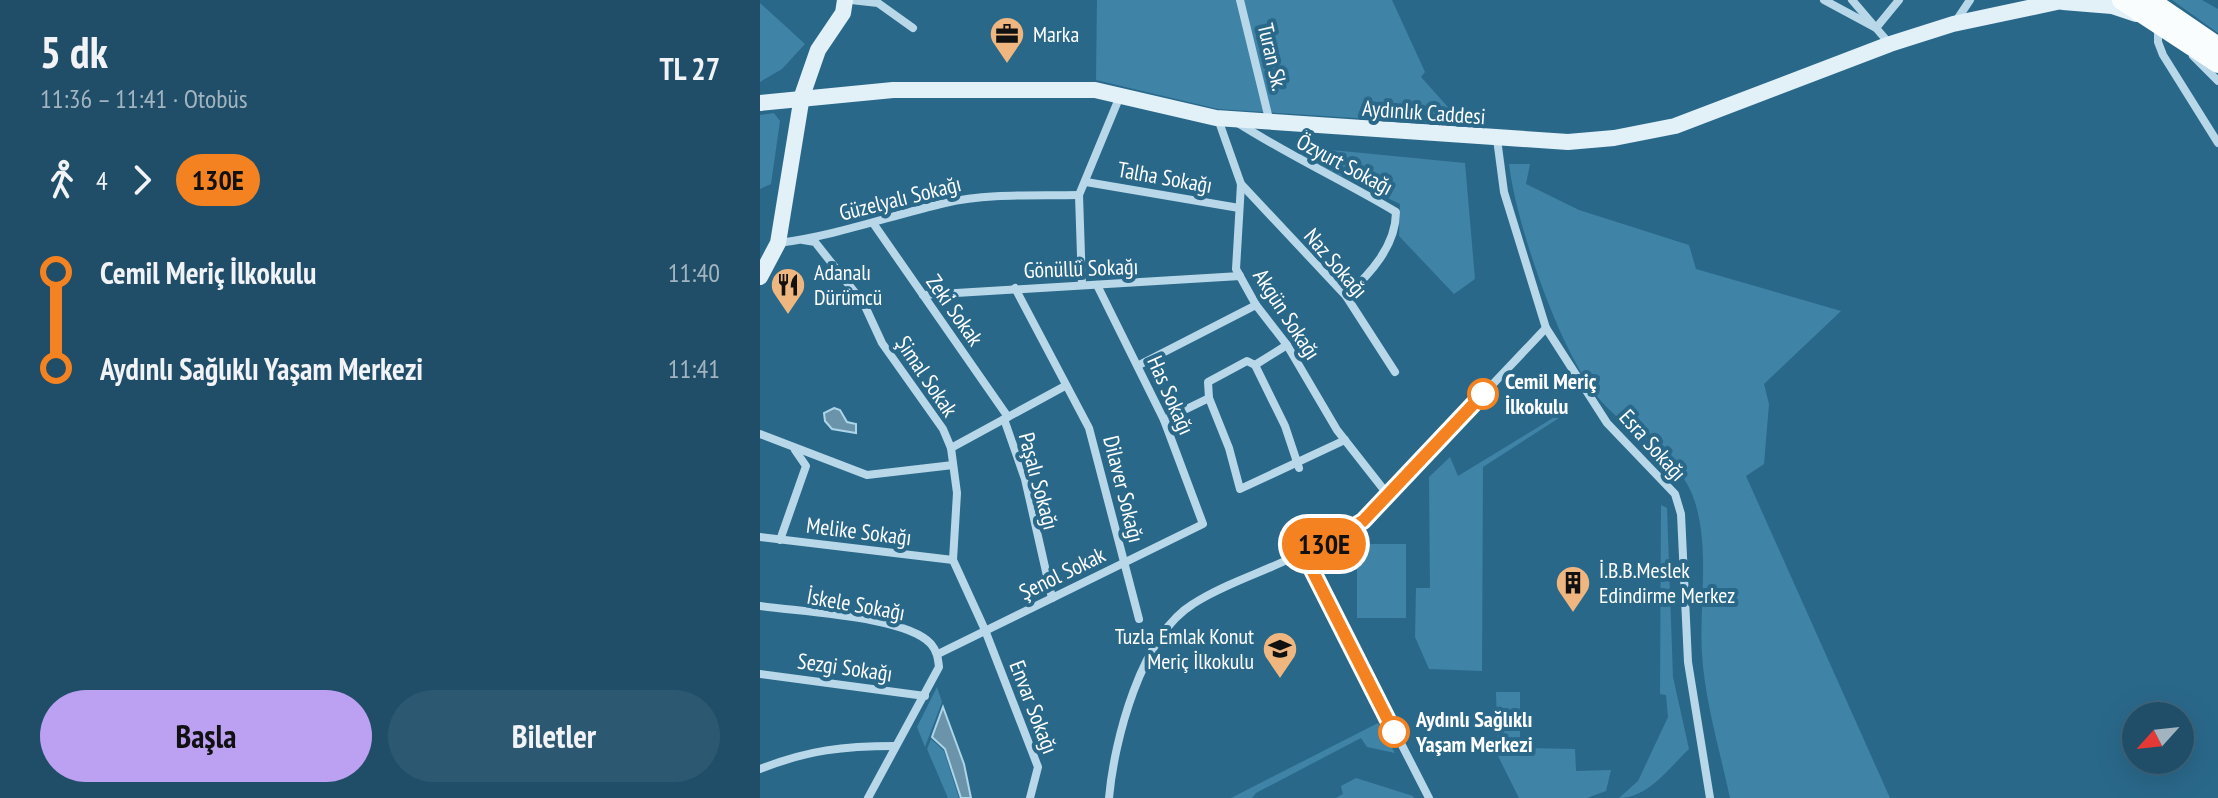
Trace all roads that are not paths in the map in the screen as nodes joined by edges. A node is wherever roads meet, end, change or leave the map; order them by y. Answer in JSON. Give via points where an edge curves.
{"nodes":[{"id":1,"x":848,"y":0,"type":"edge"},
{"id":2,"x":1240,"y":0,"type":"edge"},
{"id":3,"x":1824,"y":0,"type":"edge"},
{"id":4,"x":1852,"y":0,"type":"edge"},
{"id":5,"x":1899,"y":0,"type":"edge"},
{"id":6,"x":1970,"y":0,"type":"edge"},
{"id":7,"x":2122,"y":0,"type":"edge"},
{"id":8,"x":2065,"y":1,"type":"edge"},
{"id":9,"x":2151,"y":15,"type":"edge"},
{"id":10,"x":1953,"y":24,"type":"junction"},
{"id":11,"x":913,"y":28,"type":"dead end"},
{"id":12,"x":1876,"y":28,"type":"junction"},
{"id":13,"x":2177,"y":38,"type":"junction"},
{"id":14,"x":1890,"y":44,"type":"junction"},
{"id":15,"x":2218,"y":47,"type":"edge"},
{"id":16,"x":2218,"y":63,"type":"edge"},
{"id":17,"x":2218,"y":81,"type":"edge"},
{"id":18,"x":802,"y":96,"type":"junction"},
{"id":19,"x":1120,"y":96,"type":"junction"},
{"id":20,"x":760,"y":103,"type":"edge"},
{"id":21,"x":1224,"y":118,"type":"junction"},
{"id":22,"x":1270,"y":123,"type":"junction"},
{"id":23,"x":1497,"y":139,"type":"junction"},
{"id":24,"x":2218,"y":143,"type":"edge"},
{"id":25,"x":1086,"y":182,"type":"junction"},
{"id":26,"x":1241,"y":184,"type":"junction"},
{"id":27,"x":1079,"y":195,"type":"junction"},
{"id":28,"x":1239,"y":208,"type":"junction"},
{"id":29,"x":873,"y":223,"type":"junction"},
{"id":30,"x":803,"y":240,"type":"junction"},
{"id":31,"x":778,"y":243,"type":"junction"},
{"id":32,"x":1240,"y":276,"type":"junction"},
{"id":33,"x":760,"y":277,"type":"edge"},
{"id":34,"x":1082,"y":285,"type":"junction"},
{"id":35,"x":1097,"y":285,"type":"junction"},
{"id":36,"x":1015,"y":288,"type":"junction"},
{"id":37,"x":923,"y":295,"type":"junction"},
{"id":38,"x":1346,"y":296,"type":"junction"},
{"id":39,"x":1256,"y":305,"type":"junction"},
{"id":40,"x":1546,"y":328,"type":"junction"},
{"id":41,"x":1287,"y":345,"type":"junction"},
{"id":42,"x":1139,"y":365,"type":"junction"},
{"id":43,"x":1255,"y":365,"type":"junction"},
{"id":44,"x":1395,"y":372,"type":"dead end"},
{"id":45,"x":1065,"y":386,"type":"junction"},
{"id":46,"x":1209,"y":398,"type":"junction"},
{"id":47,"x":1006,"y":418,"type":"junction"},
{"id":48,"x":1164,"y":420,"type":"junction"},
{"id":49,"x":760,"y":434,"type":"edge"},
{"id":50,"x":1345,"y":440,"type":"junction"},
{"id":51,"x":951,"y":448,"type":"junction"},
{"id":52,"x":794,"y":450,"type":"junction"},
{"id":53,"x":953,"y":465,"type":"junction"},
{"id":54,"x":1298,"y":466,"type":"junction"},
{"id":55,"x":1388,"y":495,"type":"junction"},
{"id":56,"x":1203,"y":524,"type":"joint"},
{"id":57,"x":760,"y":537,"type":"edge"},
{"id":58,"x":780,"y":540,"type":"junction"},
{"id":59,"x":1305,"y":556,"type":"junction"},
{"id":60,"x":953,"y":560,"type":"junction"},
{"id":61,"x":1124,"y":563,"type":"junction"},
{"id":62,"x":1052,"y":598,"type":"junction"},
{"id":63,"x":760,"y":606,"type":"edge"},
{"id":64,"x":1139,"y":619,"type":"dead end"},
{"id":65,"x":985,"y":630,"type":"junction"},
{"id":66,"x":938,"y":654,"type":"junction"},
{"id":67,"x":760,"y":674,"type":"edge"},
{"id":68,"x":925,"y":696,"type":"junction"},
{"id":69,"x":895,"y":746,"type":"junction"},
{"id":70,"x":760,"y":769,"type":"edge"},
{"id":71,"x":868,"y":798,"type":"edge"},
{"id":72,"x":1030,"y":798,"type":"edge"},
{"id":73,"x":1109,"y":798,"type":"edge"},
{"id":74,"x":1429,"y":798,"type":"edge"},
{"id":75,"x":1710,"y":798,"type":"edge"}],
"edges":[{"from":1,"to":11,"type":"street","via":[[878,3]]},
{"from":1,"to":18,"type":"street","via":[[818,50]]},
{"from":2,"to":22,"type":"street","name":"Turan Sk."},
{"from":3,"to":12,"type":"street"},
{"from":4,"to":12,"type":"street"},
{"from":5,"to":12,"type":"street"},
{"from":6,"to":10,"type":"street"},
{"from":7,"to":9,"type":"main road"},
{"from":8,"to":9,"type":"street","name":"Aydınlık Caddesi"},
{"from":8,"to":10,"type":"street","name":"Aydınlık Caddesi"},
{"from":9,"to":13,"type":"main road"},
{"from":9,"to":15,"type":"main road"},
{"from":9,"to":24,"type":"street","via":[[2163,55]]},
{"from":10,"to":14,"type":"street","name":"Aydınlık Caddesi"},
{"from":12,"to":14,"type":"street"},
{"from":13,"to":16,"type":"main road"},
{"from":13,"to":17,"type":"street"},
{"from":14,"to":23,"type":"street","name":"Aydınlık Caddesi","via":[[1675,126],[1568,142]]},
{"from":18,"to":19,"type":"street","name":"Aydınlık Caddesi","via":[[893,90],[1095,90]]},
{"from":18,"to":20,"type":"street","name":"Aydınlık Caddesi"},
{"from":18,"to":31,"type":"street"},
{"from":19,"to":21,"type":"street","name":"Aydınlık Caddesi"},
{"from":19,"to":25,"type":"street"},
{"from":21,"to":22,"type":"street","name":"Aydınlık Caddesi"},
{"from":21,"to":26,"type":"street","name":"Akgün Sokağı"},
{"from":21,"to":38,"type":"street","name":"Özyurt Sokağı","via":[[1396,212],[1396,228],[1384,251]]},
{"from":22,"to":23,"type":"street","name":"Aydınlık Caddesi"},
{"from":23,"to":40,"type":"street","name":"Esra Sokağı","via":[[1504,192]]},
{"from":25,"to":27,"type":"street"},
{"from":25,"to":28,"type":"street","name":"Talha Sokağı"},
{"from":26,"to":28,"type":"street","name":"Akgün Sokağı"},
{"from":26,"to":38,"type":"street","name":"Naz Sokağı"},
{"from":27,"to":29,"type":"street","name":"Güzelyalı Sokağı","via":[[947,202]]},
{"from":27,"to":34,"type":"street"},
{"from":28,"to":32,"type":"street","name":"Akgün Sokağı"},
{"from":29,"to":30,"type":"street","name":"Güzelyalı Sokağı"},
{"from":29,"to":37,"type":"street","name":"Zeki Sokak"},
{"from":30,"to":31,"type":"street","name":"Güzelyalı Sokağı"},
{"from":30,"to":51,"type":"street","name":"Şimal Sokak","via":[[815,242],[864,304],[882,343]]},
{"from":31,"to":33,"type":"street"},
{"from":32,"to":35,"type":"street","name":"Gönüllü Sokağı"},
{"from":32,"to":39,"type":"street","name":"Akgün Sokağı"},
{"from":34,"to":35,"type":"street","name":"Gönüllü Sokağı"},
{"from":34,"to":36,"type":"street","name":"Gönüllü Sokağı"},
{"from":35,"to":42,"type":"street","name":"Has Sokağı"},
{"from":36,"to":37,"type":"street","name":"Gönüllü Sokağı"},
{"from":36,"to":45,"type":"street","name":"Dilaver Sokağı"},
{"from":37,"to":47,"type":"street","name":"Zeki Sokak"},
{"from":38,"to":44,"type":"street","name":"Naz Sokağı"},
{"from":39,"to":41,"type":"street","name":"Akgün Sokağı"},
{"from":39,"to":42,"type":"street"},
{"from":40,"to":55,"type":"street"},
{"from":40,"to":75,"type":"street","name":"Esra Sokağı","via":[[1607,423],[1675,494],[1681,514],[1688,662]]},
{"from":41,"to":43,"type":"street"},
{"from":41,"to":50,"type":"street","name":"Akgün Sokağı"},
{"from":42,"to":48,"type":"street","name":"Has Sokağı"},
{"from":43,"to":46,"type":"street","via":[[1247,361],[1208,382]]},
{"from":43,"to":54,"type":"street"},
{"from":45,"to":47,"type":"street"},
{"from":45,"to":61,"type":"street","name":"Dilaver Sokağı","via":[[1089,428]]},
{"from":46,"to":48,"type":"street"},
{"from":46,"to":54,"type":"street","via":[[1240,489]]},
{"from":47,"to":51,"type":"street"},
{"from":47,"to":62,"type":"street","name":"Paşalı Sokağı"},
{"from":48,"to":56,"type":"street","name":"Has Sokağı"},
{"from":49,"to":52,"type":"street"},
{"from":50,"to":54,"type":"street"},
{"from":50,"to":55,"type":"street","name":"Akgün Sokağı"},
{"from":51,"to":53,"type":"street","name":"Şimal Sokak"},
{"from":52,"to":53,"type":"street","via":[[867,475]]},
{"from":52,"to":58,"type":"street","via":[[806,466]]},
{"from":53,"to":60,"type":"street","name":"Şimal Sokak"},
{"from":55,"to":59,"type":"street","via":[[1363,521]]},
{"from":56,"to":61,"type":"street","name":"Şenol Sokak"},
{"from":57,"to":58,"type":"street","name":"Melike Sokağı"},
{"from":58,"to":60,"type":"street","name":"Melike Sokağı"},
{"from":59,"to":73,"type":"street","via":[[1191,604],[1159,640],[1123,718]]},
{"from":59,"to":74,"type":"street"},
{"from":60,"to":65,"type":"street","name":"Envar Sokağı"},
{"from":61,"to":62,"type":"street","name":"Şenol Sokak"},
{"from":61,"to":64,"type":"street","name":"Dilaver Sokağı"},
{"from":62,"to":65,"type":"street","name":"Şenol Sokak"},
{"from":63,"to":66,"type":"street","name":"İskele Sokağı","via":[[906,628]]},
{"from":65,"to":66,"type":"street","name":"Şenol Sokak"},
{"from":65,"to":72,"type":"street","name":"Envar Sokağı","via":[[1038,767]]},
{"from":66,"to":68,"type":"street","via":[[939,667]]},
{"from":67,"to":68,"type":"street","name":"Sezgi Sokağı"},
{"from":68,"to":69,"type":"street"},
{"from":69,"to":70,"type":"street","via":[[841,746]]},
{"from":69,"to":71,"type":"street"}]}
